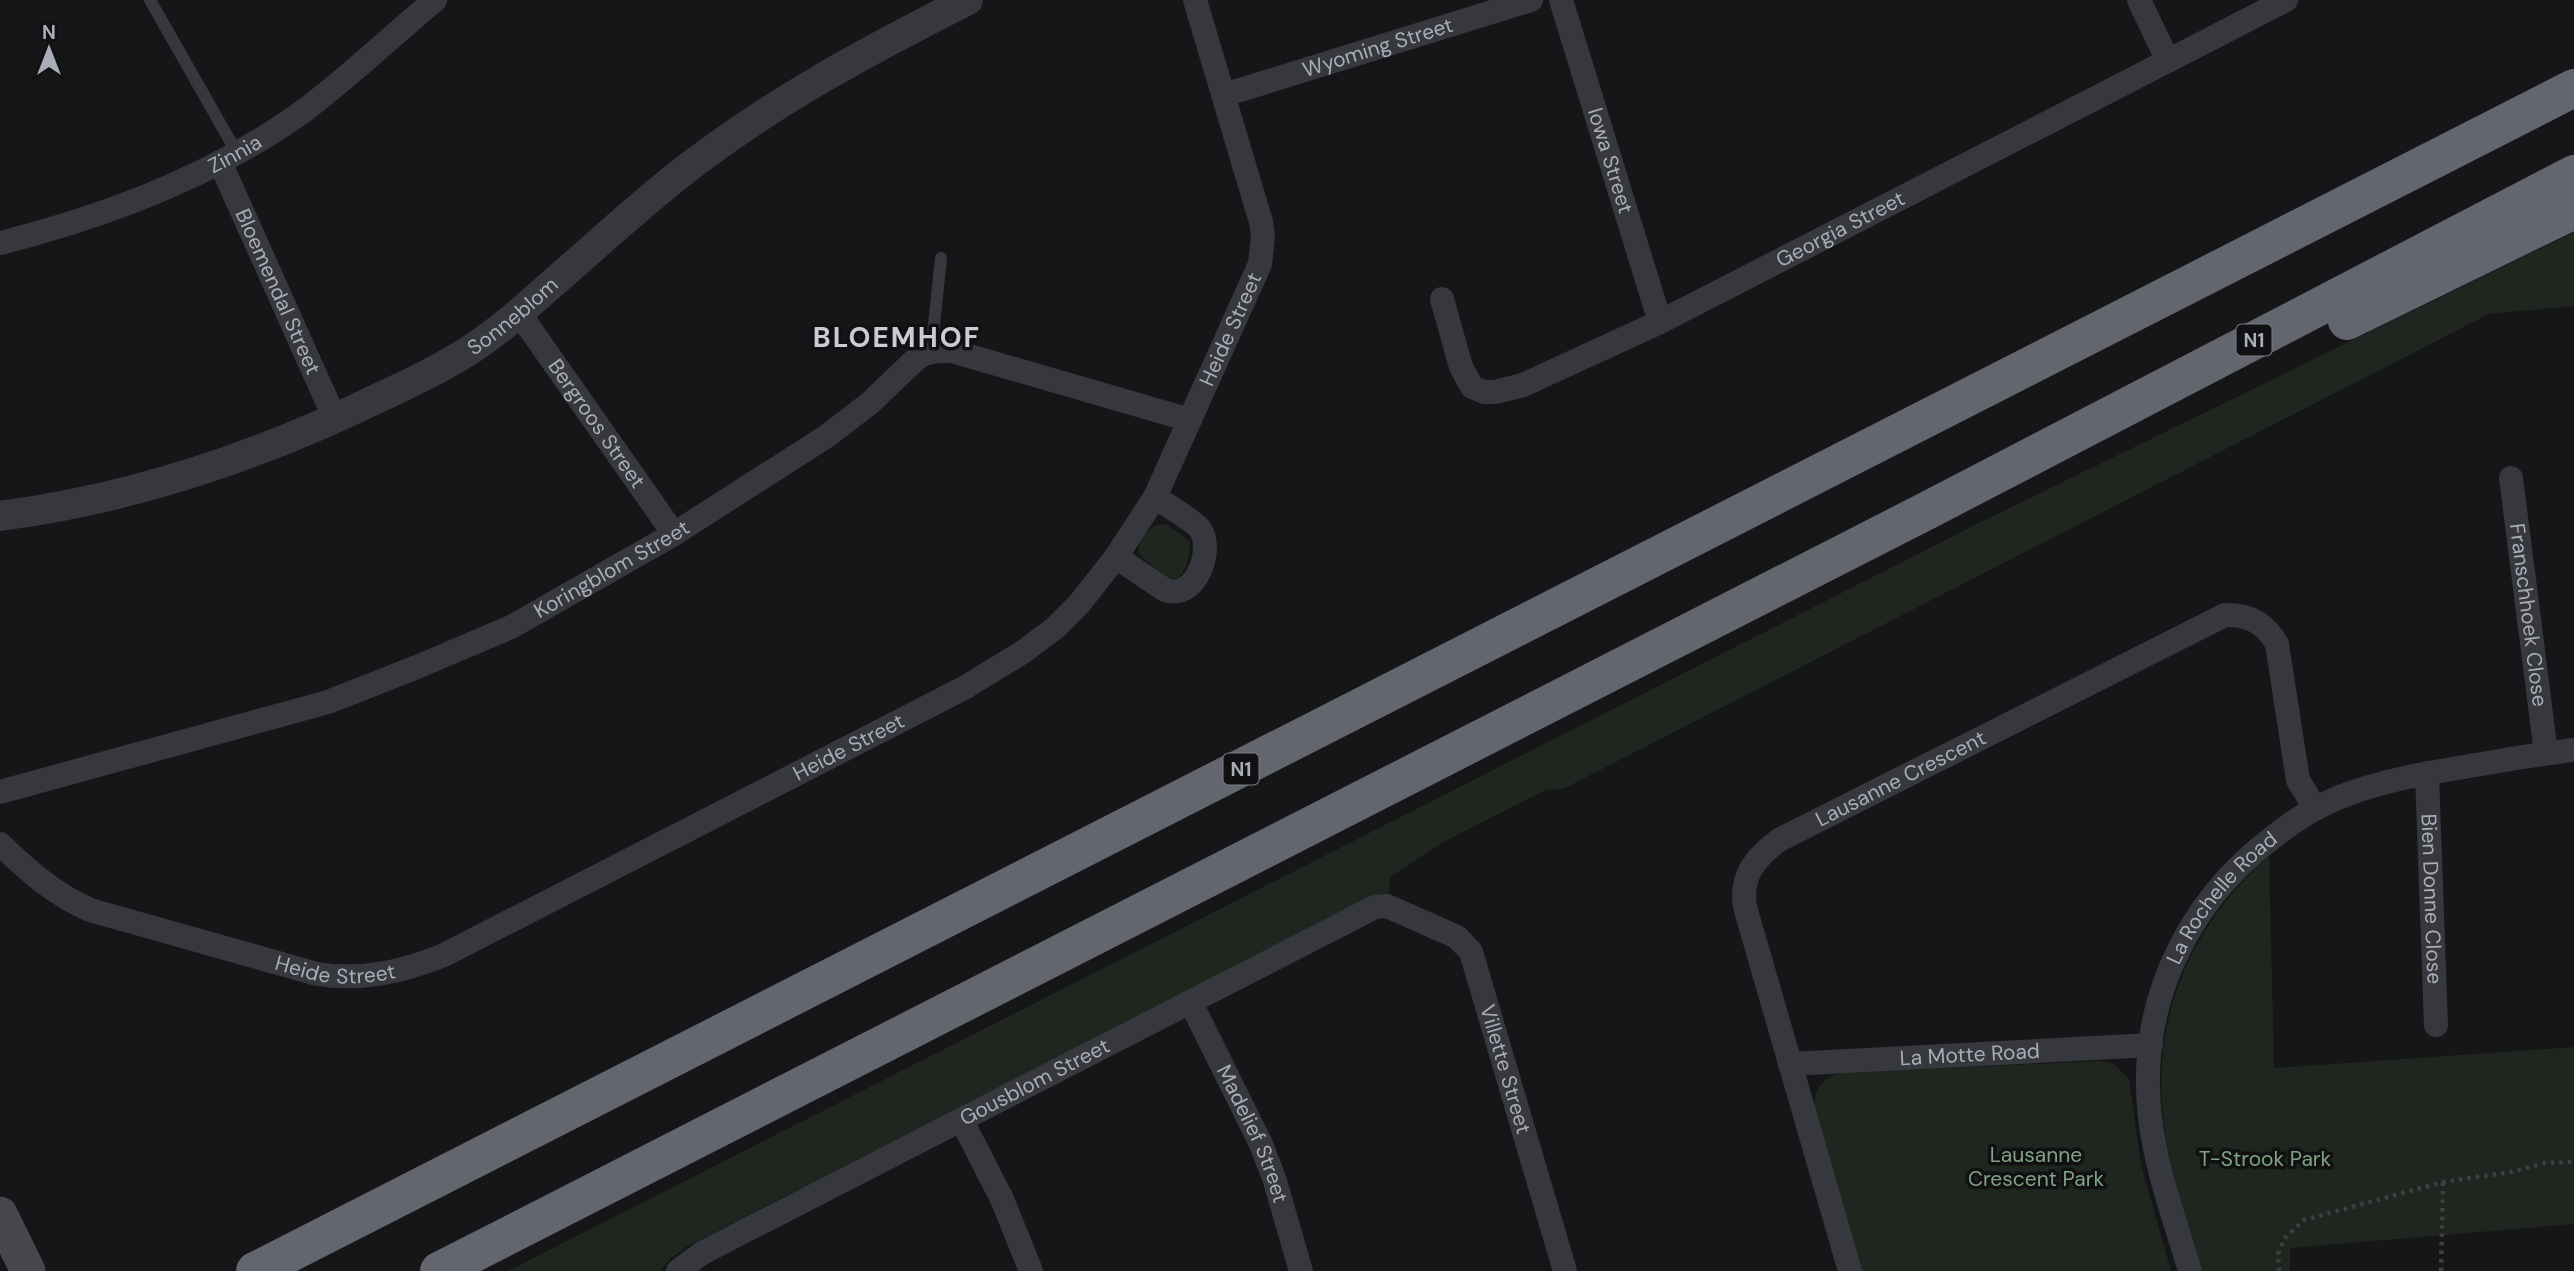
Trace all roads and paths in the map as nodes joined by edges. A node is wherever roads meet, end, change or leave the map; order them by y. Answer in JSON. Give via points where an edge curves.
{"nodes":[{"id":1,"x":150,"y":0,"type":"edge"},
{"id":2,"x":435,"y":0,"type":"edge"},
{"id":3,"x":968,"y":0,"type":"edge"},
{"id":4,"x":1195,"y":0,"type":"edge"},
{"id":5,"x":1531,"y":0,"type":"edge"},
{"id":6,"x":1561,"y":0,"type":"edge"},
{"id":7,"x":2139,"y":0,"type":"edge"},
{"id":8,"x":2286,"y":0,"type":"edge"},
{"id":9,"x":2168,"y":61,"type":"junction"},
{"id":10,"x":2574,"y":62,"type":"edge"},
{"id":11,"x":2574,"y":88,"type":"edge"},
{"id":12,"x":1224,"y":95,"type":"junction"},
{"id":13,"x":228,"y":158,"type":"junction"},
{"id":14,"x":2574,"y":174,"type":"edge"},
{"id":15,"x":2574,"y":210,"type":"edge"},
{"id":16,"x":0,"y":243,"type":"edge"},
{"id":17,"x":941,"y":258,"type":"dead end"},
{"id":18,"x":2228,"y":267,"type":"junction"},
{"id":19,"x":1442,"y":299,"type":"dead end"},
{"id":20,"x":519,"y":313,"type":"junction"},
{"id":21,"x":1660,"y":321,"type":"junction"},
{"id":22,"x":931,"y":353,"type":"junction"},
{"id":23,"x":335,"y":419,"type":"junction"},
{"id":24,"x":1190,"y":420,"type":"junction"},
{"id":25,"x":2511,"y":478,"type":"dead end"},
{"id":26,"x":1155,"y":497,"type":"junction"},
{"id":27,"x":1934,"y":507,"type":"junction"},
{"id":28,"x":0,"y":516,"type":"edge"},
{"id":29,"x":674,"y":534,"type":"junction"},
{"id":30,"x":1116,"y":557,"type":"junction"},
{"id":31,"x":2574,"y":750,"type":"edge"},
{"id":32,"x":2546,"y":753,"type":"junction"},
{"id":33,"x":2427,"y":773,"type":"junction"},
{"id":34,"x":0,"y":792,"type":"edge"},
{"id":35,"x":2315,"y":808,"type":"junction"},
{"id":36,"x":0,"y":844,"type":"edge"},
{"id":37,"x":1397,"y":909,"type":"joint"},
{"id":38,"x":1191,"y":1003,"type":"junction"},
{"id":39,"x":2435,"y":1025,"type":"dead end"},
{"id":40,"x":2151,"y":1045,"type":"junction"},
{"id":41,"x":1790,"y":1064,"type":"junction"},
{"id":42,"x":962,"y":1121,"type":"junction"},
{"id":43,"x":2574,"y":1162,"type":"edge"},
{"id":44,"x":2443,"y":1182,"type":"junction"},
{"id":45,"x":0,"y":1214,"type":"edge"},
{"id":46,"x":28,"y":1271,"type":"edge"},
{"id":47,"x":255,"y":1271,"type":"edge"},
{"id":48,"x":439,"y":1271,"type":"edge"},
{"id":49,"x":678,"y":1271,"type":"edge"},
{"id":50,"x":1031,"y":1271,"type":"edge"},
{"id":51,"x":1301,"y":1271,"type":"edge"},
{"id":52,"x":1565,"y":1271,"type":"edge"},
{"id":53,"x":1850,"y":1271,"type":"edge"},
{"id":54,"x":2190,"y":1271,"type":"edge"},
{"id":55,"x":2279,"y":1271,"type":"edge"},
{"id":56,"x":2441,"y":1271,"type":"edge"}],
"edges":[{"from":1,"to":13,"type":"lane"},
{"from":2,"to":13,"type":"street","name":"Zinnia","via":[[306,108]]},
{"from":3,"to":20,"type":"street","name":"Sonneblom","via":[[828,74],[756,119],[690,166]]},
{"from":4,"to":12,"type":"street","name":"Heide Street"},
{"from":5,"to":12,"type":"street","name":"Wyoming Street"},
{"from":6,"to":21,"type":"street","name":"Iowa Street"},
{"from":7,"to":9,"type":"street"},
{"from":8,"to":9,"type":"street","name":"Georgia Street"},
{"from":9,"to":21,"type":"street","name":"Georgia Street"},
{"from":10,"to":18,"type":"highway"},
{"from":11,"to":18,"type":"highway","number":"N1"},
{"from":12,"to":24,"type":"street","name":"Heide Street","via":[[1261,222],[1262,250],[1255,277]]},
{"from":13,"to":16,"type":"street","name":"Zinnia","via":[[95,217]]},
{"from":13,"to":23,"type":"street","name":"Bloemendal Street"},
{"from":14,"to":27,"type":"highway","number":"N1"},
{"from":15,"to":27,"type":"highway","via":[[2064,457]]},
{"from":17,"to":22,"type":"lane"},
{"from":18,"to":47,"type":"highway","number":"N1"},
{"from":19,"to":21,"type":"street","name":"Georgia Street","via":[[1461,367],[1472,387],[1484,391],[1522,385]]},
{"from":20,"to":23,"type":"street","name":"Sonneblom","via":[[463,355]]},
{"from":20,"to":29,"type":"street","name":"Bergroos Street"},
{"from":22,"to":24,"type":"street","via":[[952,351]]},
{"from":22,"to":29,"type":"street","name":"Koringblom Street","via":[[915,359],[827,436]]},
{"from":23,"to":28,"type":"street","name":"Sonneblom","via":[[195,474],[75,504]]},
{"from":24,"to":26,"type":"street","name":"Heide Street"},
{"from":25,"to":32,"type":"street","name":"Franschhoek Close"},
{"from":26,"to":30,"type":"street","name":"Heide Street"},
{"from":26,"to":30,"type":"street","via":[[1200,529],[1204,553],[1191,587],[1183,592],[1165,590]]},
{"from":27,"to":48,"type":"highway","number":"N1"},
{"from":29,"to":34,"type":"street","name":"Koringblom Street","via":[[510,627],[328,702]]},
{"from":30,"to":36,"type":"street","name":"Heide Street","via":[[1055,628],[964,688],[444,955],[390,972],[360,978],[317,974],[90,910],[43,884]]},
{"from":31,"to":32,"type":"street","name":"La Rochelle Road"},
{"from":32,"to":33,"type":"street","name":"La Rochelle Road"},
{"from":33,"to":35,"type":"street","name":"La Rochelle Road","via":[[2362,789]]},
{"from":33,"to":39,"type":"street","name":"Bien Donne Close"},
{"from":35,"to":40,"type":"street","name":"La Rochelle Road","via":[[2247,858],[2199,912],[2166,980]]},
{"from":35,"to":41,"type":"street","name":"Lausanne Crescent","via":[[2298,780],[2277,644],[2259,622],[2225,615],[1762,852],[1749,870],[1743,896]]},
{"from":37,"to":38,"type":"street","name":"Gousblom Street","via":[[1375,907]]},
{"from":37,"to":52,"type":"street","name":"Villette Street","via":[[1457,937],[1471,952]]},
{"from":38,"to":42,"type":"street","name":"Gousblom Street"},
{"from":38,"to":51,"type":"street","name":"Madelief Street","via":[[1261,1144]]},
{"from":40,"to":41,"type":"street","name":"La Motte Road"},
{"from":40,"to":54,"type":"street","name":"La Rochelle Road","via":[[2148,1092],[2153,1138]]},
{"from":41,"to":53,"type":"street","name":"Lausanne Crescent"},
{"from":42,"to":49,"type":"street","name":"Gousblom Street","via":[[702,1253]]},
{"from":42,"to":50,"type":"street","via":[[1002,1199]]},
{"from":43,"to":44,"type":"path"},
{"from":44,"to":55,"type":"path","via":[[2304,1220],[2284,1239],[2277,1254]]},
{"from":44,"to":56,"type":"path"},
{"from":45,"to":46,"type":"main road"}]}
